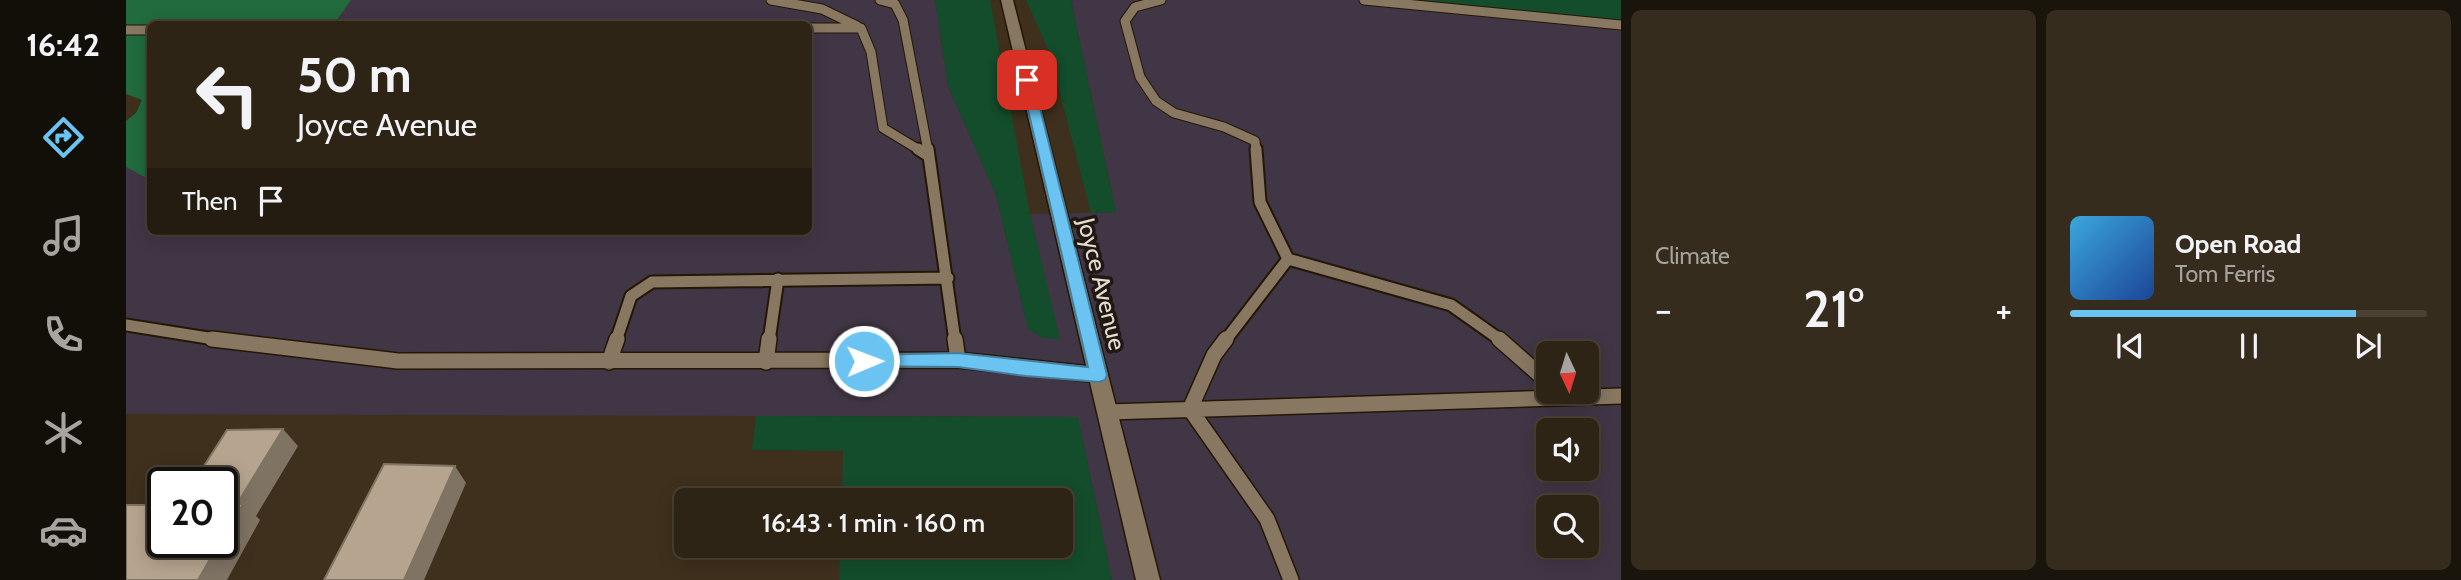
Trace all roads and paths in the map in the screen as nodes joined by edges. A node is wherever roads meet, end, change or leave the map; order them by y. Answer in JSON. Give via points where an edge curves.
{"nodes":[{"id":1,"x":771,"y":0,"type":"edge"},
{"id":2,"x":880,"y":0,"type":"edge"},
{"id":3,"x":1007,"y":0,"type":"edge"},
{"id":4,"x":1161,"y":0,"type":"edge"},
{"id":5,"x":1364,"y":0,"type":"edge"},
{"id":6,"x":1621,"y":25,"type":"edge"},
{"id":7,"x":812,"y":28,"type":"edge"},
{"id":8,"x":861,"y":28,"type":"junction"},
{"id":9,"x":126,"y":30,"type":"edge"},
{"id":10,"x":147,"y":30,"type":"edge"},
{"id":11,"x":929,"y":156,"type":"junction"},
{"id":12,"x":1288,"y":258,"type":"junction"},
{"id":13,"x":948,"y":278,"type":"junction"},
{"id":14,"x":778,"y":279,"type":"junction"},
{"id":15,"x":126,"y":325,"type":"edge"},
{"id":16,"x":958,"y":360,"type":"junction"},
{"id":17,"x":610,"y":362,"type":"junction"},
{"id":18,"x":766,"y":362,"type":"junction"},
{"id":19,"x":1536,"y":371,"type":"edge"},
{"id":20,"x":1099,"y":375,"type":"junction"},
{"id":21,"x":1536,"y":396,"type":"edge"},
{"id":22,"x":1600,"y":396,"type":"edge"},
{"id":23,"x":1621,"y":396,"type":"edge"},
{"id":24,"x":1190,"y":410,"type":"junction"},
{"id":25,"x":1108,"y":412,"type":"junction"},
{"id":26,"x":1148,"y":580,"type":"edge"},
{"id":27,"x":1291,"y":580,"type":"edge"}],
"edges":[{"from":1,"to":8,"type":"lane","via":[[822,9]]},
{"from":2,"to":11,"type":"lane","via":[[895,4],[903,20]]},
{"from":3,"to":20,"type":"street","name":"Joyce Avenue"},
{"from":4,"to":12,"type":"lane","via":[[1135,7],[1125,21],[1140,77],[1156,101],[1174,113],[1255,141],[1260,202]]},
{"from":5,"to":6,"type":"lane"},
{"from":7,"to":8,"type":"lane"},
{"from":8,"to":11,"type":"lane","via":[[871,52],[883,128]]},
{"from":9,"to":10,"type":"lane"},
{"from":11,"to":13,"type":"lane"},
{"from":12,"to":19,"type":"lane","via":[[1451,305]]},
{"from":12,"to":24,"type":"lane","via":[[1214,355]]},
{"from":13,"to":14,"type":"lane"},
{"from":13,"to":16,"type":"lane"},
{"from":14,"to":17,"type":"lane","via":[[652,282],[631,296]]},
{"from":14,"to":18,"type":"lane"},
{"from":15,"to":17,"type":"lane","via":[[398,361]]},
{"from":16,"to":18,"type":"lane"},
{"from":16,"to":20,"type":"lane"},
{"from":17,"to":18,"type":"lane"},
{"from":20,"to":25,"type":"street","name":"Joyce Avenue"},
{"from":21,"to":24,"type":"lane"},
{"from":22,"to":23,"type":"lane"},
{"from":24,"to":25,"type":"lane"},
{"from":24,"to":27,"type":"lane","via":[[1267,519]]},
{"from":25,"to":26,"type":"street","name":"Joyce Avenue"}]}
